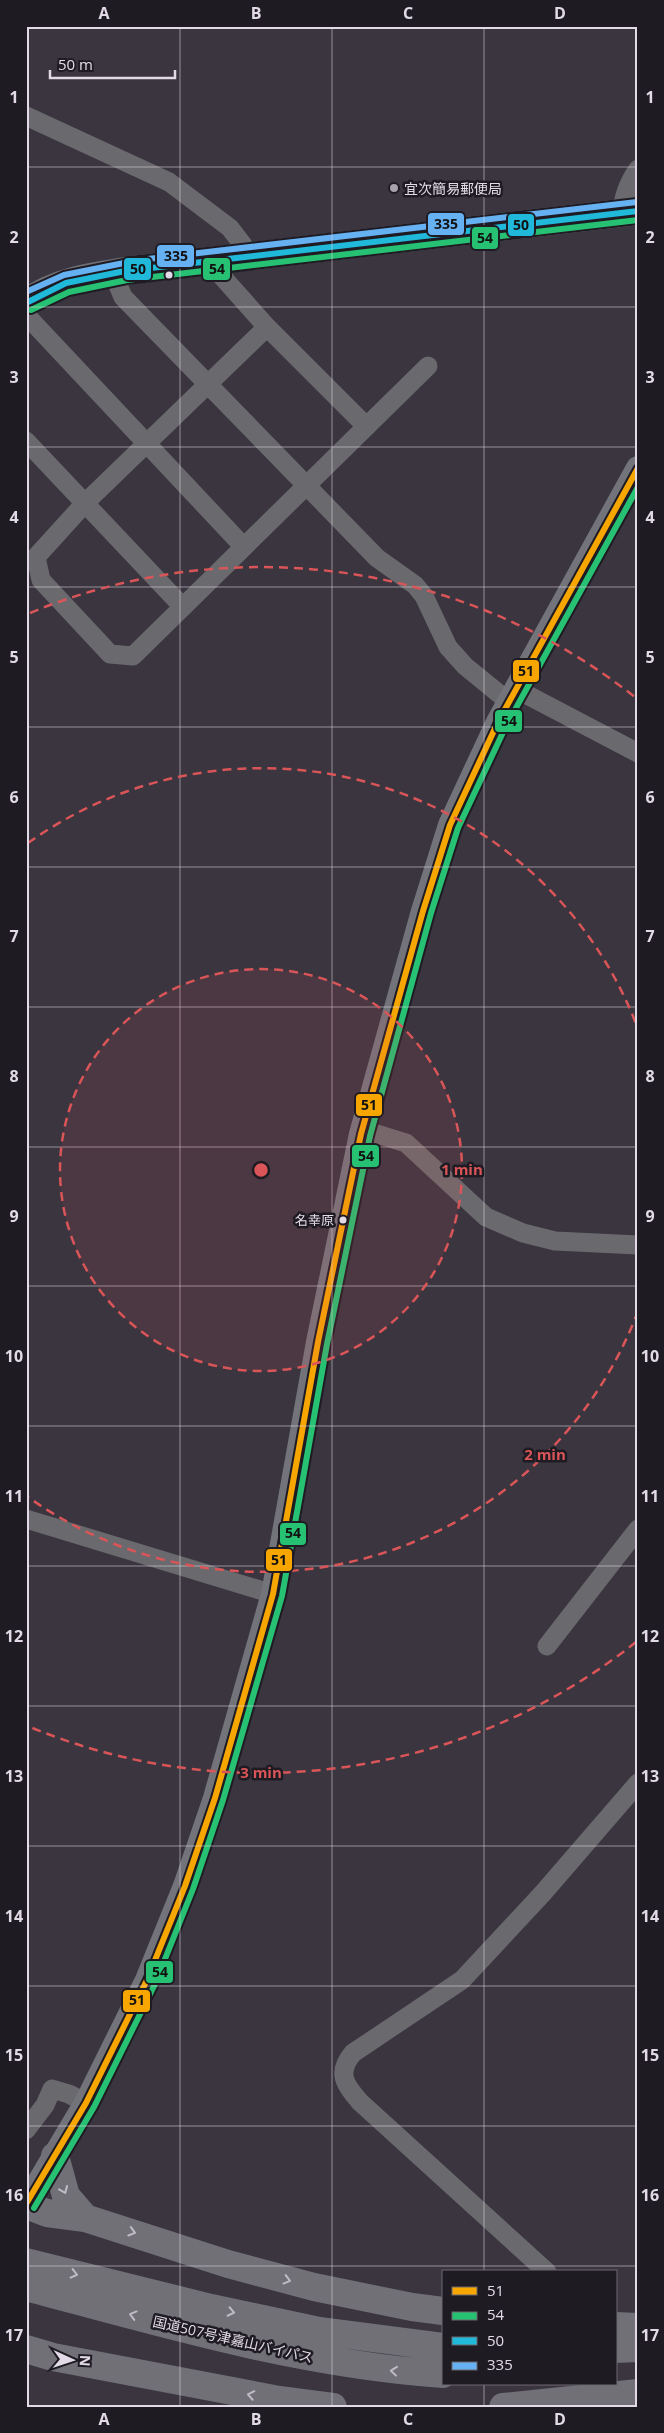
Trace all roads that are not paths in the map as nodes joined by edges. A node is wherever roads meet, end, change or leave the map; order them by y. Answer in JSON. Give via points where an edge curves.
{"nodes":[{"id":1,"x":26,"y":116,"type":"edge"},
{"id":2,"x":638,"y":169,"type":"edge"},
{"id":3,"x":630,"y":212,"type":"edge"},
{"id":4,"x":247,"y":256,"type":"junction"},
{"id":5,"x":212,"y":260,"type":"junction"},
{"id":6,"x":116,"y":272,"type":"junction"},
{"id":7,"x":26,"y":303,"type":"edge"},
{"id":8,"x":26,"y":315,"type":"edge"},
{"id":9,"x":267,"y":327,"type":"junction"},
{"id":10,"x":428,"y":366,"type":"dead end"},
{"id":11,"x":208,"y":385,"type":"junction"},
{"id":12,"x":366,"y":426,"type":"junction"},
{"id":13,"x":26,"y":441,"type":"edge"},
{"id":14,"x":147,"y":445,"type":"junction"},
{"id":15,"x":638,"y":468,"type":"edge"},
{"id":16,"x":305,"y":486,"type":"junction"},
{"id":17,"x":86,"y":503,"type":"junction"},
{"id":18,"x":243,"y":546,"type":"junction"},
{"id":19,"x":182,"y":607,"type":"junction"},
{"id":20,"x":513,"y":696,"type":"junction"},
{"id":21,"x":638,"y":752,"type":"edge"},
{"id":22,"x":361,"y":1134,"type":"junction"},
{"id":23,"x":638,"y":1245,"type":"edge"},
{"id":24,"x":26,"y":1519,"type":"edge"},
{"id":25,"x":638,"y":1529,"type":"edge"},
{"id":26,"x":273,"y":1594,"type":"junction"},
{"id":27,"x":547,"y":1646,"type":"dead end"},
{"id":28,"x":638,"y":1783,"type":"edge"},
{"id":29,"x":86,"y":2103,"type":"junction"},
{"id":30,"x":26,"y":2130,"type":"edge"},
{"id":31,"x":55,"y":2156,"type":"junction"},
{"id":32,"x":26,"y":2205,"type":"edge"},
{"id":33,"x":85,"y":2218,"type":"junction"},
{"id":34,"x":26,"y":2262,"type":"edge"},
{"id":35,"x":545,"y":2270,"type":"edge"},
{"id":36,"x":26,"y":2287,"type":"edge"},
{"id":37,"x":442,"y":2311,"type":"edge"},
{"id":38,"x":616,"y":2326,"type":"edge"},
{"id":39,"x":638,"y":2327,"type":"edge"},
{"id":40,"x":442,"y":2347,"type":"edge"},
{"id":41,"x":638,"y":2348,"type":"edge"},
{"id":42,"x":26,"y":2349,"type":"edge"},
{"id":43,"x":616,"y":2350,"type":"edge"},
{"id":44,"x":442,"y":2374,"type":"edge"},
{"id":45,"x":638,"y":2376,"type":"edge"},
{"id":46,"x":616,"y":2378,"type":"edge"},
{"id":47,"x":638,"y":2393,"type":"edge"},
{"id":48,"x":333,"y":2407,"type":"edge"},
{"id":49,"x":503,"y":2407,"type":"edge"}],
"edges":[{"from":1,"to":4,"type":"street","via":[[170,182],[230,228]]},
{"from":2,"to":3,"type":"street","via":[[623,198]]},
{"from":3,"to":4,"type":"highway"},
{"from":4,"to":5,"type":"highway"},
{"from":5,"to":6,"type":"highway"},
{"from":5,"to":9,"type":"street","via":[[218,272]]},
{"from":6,"to":7,"type":"highway","via":[[50,289]]},
{"from":6,"to":11,"type":"street","via":[[123,297]]},
{"from":8,"to":14,"type":"street"},
{"from":9,"to":11,"type":"street"},
{"from":9,"to":12,"type":"street"},
{"from":10,"to":12,"type":"street"},
{"from":11,"to":14,"type":"street"},
{"from":11,"to":16,"type":"street"},
{"from":12,"to":16,"type":"street"},
{"from":13,"to":17,"type":"street"},
{"from":14,"to":17,"type":"street"},
{"from":14,"to":18,"type":"street"},
{"from":15,"to":20,"type":"main road"},
{"from":16,"to":18,"type":"street"},
{"from":16,"to":20,"type":"street","via":[[377,558],[415,585],[424,596],[448,647],[465,666]]},
{"from":17,"to":19,"type":"street"},
{"from":17,"to":19,"type":"street","via":[[36,557],[41,580],[110,654],[133,656]]},
{"from":18,"to":19,"type":"street"},
{"from":20,"to":21,"type":"street"},
{"from":20,"to":22,"type":"main road","via":[[450,825]]},
{"from":22,"to":23,"type":"street","via":[[377,1134],[406,1143],[486,1217],[523,1233],[556,1241]]},
{"from":22,"to":26,"type":"main road","via":[[318,1342]]},
{"from":24,"to":26,"type":"street"},
{"from":25,"to":27,"type":"street"},
{"from":26,"to":29,"type":"main road","via":[[247,1692],[185,1886],[147,1980]]},
{"from":28,"to":35,"type":"street","via":[[462,1980],[353,2053],[344,2068],[347,2087],[360,2102]]},
{"from":29,"to":30,"type":"street","via":[[52,2089],[45,2105]]},
{"from":29,"to":31,"type":"main road"},
{"from":31,"to":32,"type":"main road"},
{"from":31,"to":33,"type":"highway","one_way":true,"via":[[66,2196]]},
{"from":32,"to":33,"type":"highway","via":[[47,2213]]},
{"from":33,"to":37,"type":"highway","one_way":true,"via":[[228,2264],[314,2287]]},
{"from":34,"to":40,"type":"highway","name":"国道507号津嘉山バイパス","one_way":true,"via":[[319,2331]]},
{"from":44,"to":36,"type":"highway","name":"国道507号津嘉山バイパス","one_way":true,"via":[[325,2361],[234,2342]]},
{"from":38,"to":39,"type":"highway"},
{"from":41,"to":43,"type":"highway"},
{"from":48,"to":42,"type":"highway","one_way":true,"via":[[279,2400],[53,2357]]},
{"from":45,"to":46,"type":"highway"},
{"from":47,"to":49,"type":"highway"}]}
